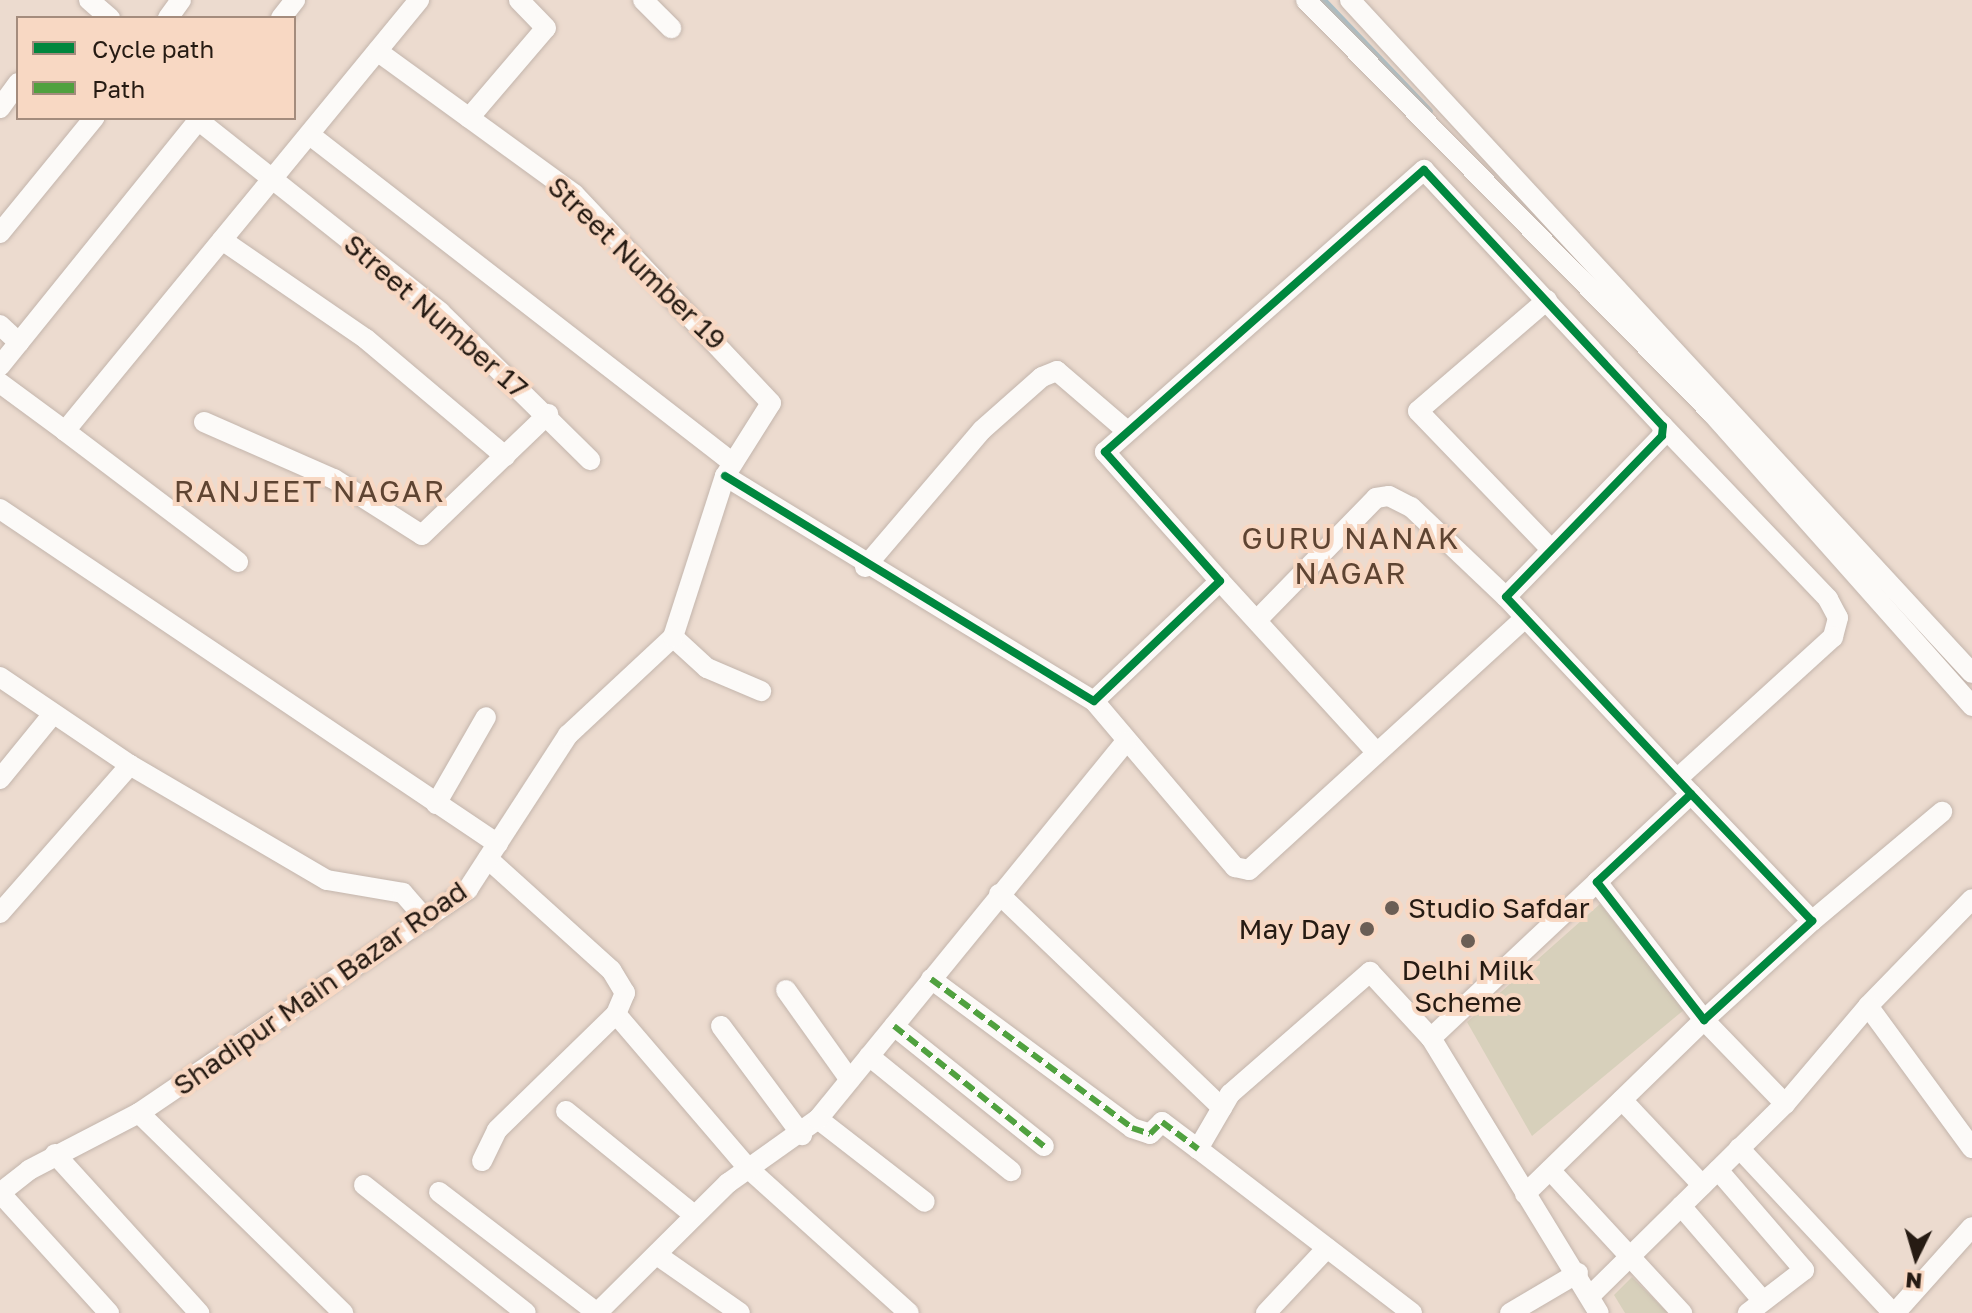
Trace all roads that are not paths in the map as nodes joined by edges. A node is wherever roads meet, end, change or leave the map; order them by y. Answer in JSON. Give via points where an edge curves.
{"nodes":[{"id":1,"x":89,"y":0,"type":"edge"},
{"id":2,"x":295,"y":0,"type":"edge"},
{"id":3,"x":419,"y":0,"type":"edge"},
{"id":4,"x":519,"y":0,"type":"edge"},
{"id":5,"x":643,"y":0,"type":"edge"},
{"id":6,"x":1306,"y":0,"type":"edge"},
{"id":7,"x":1350,"y":0,"type":"edge"},
{"id":8,"x":108,"y":16,"type":"edge"},
{"id":9,"x":283,"y":16,"type":"edge"},
{"id":10,"x":671,"y":28,"type":"dead end"},
{"id":11,"x":377,"y":51,"type":"junction"},
{"id":12,"x":16,"y":86,"type":"edge"},
{"id":13,"x":0,"y":108,"type":"edge"},
{"id":14,"x":469,"y":118,"type":"junction"},
{"id":15,"x":92,"y":120,"type":"edge"},
{"id":16,"x":198,"y":120,"type":"edge"},
{"id":17,"x":200,"y":120,"type":"edge"},
{"id":18,"x":310,"y":135,"type":"junction"},
{"id":19,"x":273,"y":179,"type":"junction"},
{"id":20,"x":0,"y":233,"type":"edge"},
{"id":21,"x":222,"y":240,"type":"junction"},
{"id":22,"x":1547,"y":300,"type":"junction"},
{"id":23,"x":0,"y":325,"type":"edge"},
{"id":24,"x":19,"y":343,"type":"junction"},
{"id":25,"x":0,"y":366,"type":"edge"},
{"id":26,"x":0,"y":383,"type":"edge"},
{"id":27,"x":772,"y":399,"type":"joint"},
{"id":28,"x":548,"y":414,"type":"junction"},
{"id":29,"x":204,"y":422,"type":"dead end"},
{"id":30,"x":1661,"y":424,"type":"junction"},
{"id":31,"x":65,"y":431,"type":"junction"},
{"id":32,"x":1127,"y":431,"type":"junction"},
{"id":33,"x":505,"y":456,"type":"junction"},
{"id":34,"x":590,"y":460,"type":"dead end"},
{"id":35,"x":729,"y":470,"type":"junction"},
{"id":36,"x":0,"y":509,"type":"edge"},
{"id":37,"x":1551,"y":549,"type":"junction"},
{"id":38,"x":238,"y":562,"type":"dead end"},
{"id":39,"x":865,"y":567,"type":"junction"},
{"id":40,"x":1220,"y":581,"type":"junction"},
{"id":41,"x":1506,"y":597,"type":"junction"},
{"id":42,"x":1258,"y":619,"type":"junction"},
{"id":43,"x":1524,"y":619,"type":"junction"},
{"id":44,"x":673,"y":637,"type":"junction"},
{"id":45,"x":1972,"y":673,"type":"edge"},
{"id":46,"x":0,"y":677,"type":"edge"},
{"id":47,"x":761,"y":691,"type":"dead end"},
{"id":48,"x":1094,"y":701,"type":"junction"},
{"id":49,"x":1972,"y":706,"type":"edge"},
{"id":50,"x":53,"y":714,"type":"junction"},
{"id":51,"x":486,"y":717,"type":"dead end"},
{"id":52,"x":1126,"y":742,"type":"junction"},
{"id":53,"x":1376,"y":752,"type":"junction"},
{"id":54,"x":130,"y":765,"type":"junction"},
{"id":55,"x":0,"y":779,"type":"edge"},
{"id":56,"x":1685,"y":786,"type":"junction"},
{"id":57,"x":436,"y":804,"type":"junction"},
{"id":58,"x":1942,"y":812,"type":"dead end"},
{"id":59,"x":493,"y":852,"type":"junction"},
{"id":60,"x":1597,"y":882,"type":"junction"},
{"id":61,"x":999,"y":894,"type":"junction"},
{"id":62,"x":1972,"y":899,"type":"edge"},
{"id":63,"x":0,"y":913,"type":"edge"},
{"id":64,"x":426,"y":919,"type":"junction"},
{"id":65,"x":1812,"y":921,"type":"junction"},
{"id":66,"x":931,"y":979,"type":"junction"},
{"id":67,"x":786,"y":990,"type":"dead end"},
{"id":68,"x":1868,"y":1006,"type":"junction"},
{"id":69,"x":616,"y":1014,"type":"junction"},
{"id":70,"x":1704,"y":1020,"type":"junction"},
{"id":71,"x":721,"y":1026,"type":"dead end"},
{"id":72,"x":894,"y":1026,"type":"junction"},
{"id":73,"x":1431,"y":1038,"type":"junction"},
{"id":74,"x":869,"y":1056,"type":"junction"},
{"id":75,"x":850,"y":1080,"type":"junction"},
{"id":76,"x":1622,"y":1100,"type":"junction"},
{"id":77,"x":1785,"y":1104,"type":"junction"},
{"id":78,"x":1222,"y":1108,"type":"junction"},
{"id":79,"x":566,"y":1111,"type":"dead end"},
{"id":80,"x":139,"y":1113,"type":"junction"},
{"id":81,"x":818,"y":1119,"type":"junction"},
{"id":82,"x":802,"y":1135,"type":"junction"},
{"id":83,"x":1044,"y":1146,"type":"dead end"},
{"id":84,"x":1739,"y":1148,"type":"junction"},
{"id":85,"x":1972,"y":1148,"type":"edge"},
{"id":86,"x":1198,"y":1149,"type":"junction"},
{"id":87,"x":55,"y":1154,"type":"junction"},
{"id":88,"x":482,"y":1161,"type":"dead end"},
{"id":89,"x":749,"y":1169,"type":"junction"},
{"id":90,"x":1550,"y":1170,"type":"junction"},
{"id":91,"x":1718,"y":1170,"type":"junction"},
{"id":92,"x":1011,"y":1171,"type":"dead end"},
{"id":93,"x":364,"y":1185,"type":"dead end"},
{"id":94,"x":1702,"y":1185,"type":"junction"},
{"id":95,"x":439,"y":1192,"type":"dead end"},
{"id":96,"x":0,"y":1193,"type":"edge"},
{"id":97,"x":1525,"y":1194,"type":"junction"},
{"id":98,"x":925,"y":1202,"type":"dead end"},
{"id":99,"x":1681,"y":1206,"type":"junction"},
{"id":100,"x":694,"y":1215,"type":"junction"},
{"id":101,"x":1972,"y":1227,"type":"edge"},
{"id":102,"x":1327,"y":1248,"type":"junction"},
{"id":103,"x":657,"y":1255,"type":"junction"},
{"id":104,"x":1631,"y":1255,"type":"junction"},
{"id":105,"x":1578,"y":1273,"type":"junction"},
{"id":106,"x":1595,"y":1304,"type":"edge"},
{"id":107,"x":1756,"y":1307,"type":"edge"},
{"id":108,"x":109,"y":1313,"type":"edge"},
{"id":109,"x":199,"y":1313,"type":"edge"},
{"id":110,"x":343,"y":1313,"type":"edge"},
{"id":111,"x":526,"y":1313,"type":"edge"},
{"id":112,"x":740,"y":1313,"type":"edge"},
{"id":113,"x":909,"y":1313,"type":"edge"},
{"id":114,"x":1266,"y":1313,"type":"edge"},
{"id":115,"x":1412,"y":1313,"type":"edge"},
{"id":116,"x":1510,"y":1313,"type":"edge"},
{"id":117,"x":1682,"y":1313,"type":"edge"},
{"id":118,"x":1894,"y":1313,"type":"edge"}],
"edges":[{"from":1,"to":8,"type":"street"},
{"from":2,"to":9,"type":"street"},
{"from":3,"to":11,"type":"street"},
{"from":4,"to":14,"type":"street","via":[[546,28]]},
{"from":5,"to":10,"type":"street"},
{"from":6,"to":49,"type":"street","via":[[1712,413]]},
{"from":7,"to":45,"type":"street"},
{"from":11,"to":14,"type":"street","name":"Street Number 19"},
{"from":11,"to":18,"type":"street"},
{"from":12,"to":13,"type":"street"},
{"from":14,"to":27,"type":"street","name":"Street Number 19","via":[[574,194]]},
{"from":15,"to":20,"type":"street"},
{"from":16,"to":24,"type":"street"},
{"from":17,"to":19,"type":"street","name":"Street Number 17"},
{"from":18,"to":19,"type":"street"},
{"from":18,"to":35,"type":"street"},
{"from":19,"to":21,"type":"street"},
{"from":19,"to":28,"type":"street","name":"Street Number 17","via":[[440,312]]},
{"from":21,"to":31,"type":"street"},
{"from":21,"to":33,"type":"street","via":[[359,333]]},
{"from":22,"to":30,"type":"street"},
{"from":22,"to":32,"type":"street","via":[[1420,170]]},
{"from":22,"to":37,"type":"street","via":[[1418,411]]},
{"from":23,"to":24,"type":"street"},
{"from":24,"to":25,"type":"street"},
{"from":26,"to":31,"type":"street"},
{"from":27,"to":35,"type":"street","name":"Shadipur Main Bazar Road"},
{"from":28,"to":33,"type":"street"},
{"from":28,"to":34,"type":"street","name":"Street Number 17"},
{"from":29,"to":33,"type":"street","via":[[334,479],[422,535]]},
{"from":30,"to":37,"type":"street","via":[[1662,436]]},
{"from":30,"to":56,"type":"street","via":[[1828,599],[1838,618],[1833,637]]},
{"from":31,"to":38,"type":"street"},
{"from":32,"to":39,"type":"street","via":[[1057,371],[1042,377],[982,430]]},
{"from":32,"to":40,"type":"street","via":[[1105,458],[1216,568]]},
{"from":35,"to":39,"type":"street"},
{"from":35,"to":44,"type":"street","name":"Shadipur Main Bazar Road"},
{"from":36,"to":57,"type":"street"},
{"from":37,"to":41,"type":"street"},
{"from":39,"to":48,"type":"street"},
{"from":40,"to":42,"type":"street"},
{"from":40,"to":48,"type":"street"},
{"from":41,"to":42,"type":"street","via":[[1442,534],[1389,496],[1376,498]]},
{"from":41,"to":43,"type":"street"},
{"from":42,"to":53,"type":"street"},
{"from":43,"to":53,"type":"street"},
{"from":43,"to":56,"type":"street"},
{"from":44,"to":47,"type":"street","via":[[707,668]]},
{"from":44,"to":59,"type":"street","name":"Shadipur Main Bazar Road","via":[[568,735]]},
{"from":46,"to":50,"type":"street"},
{"from":48,"to":52,"type":"street"},
{"from":50,"to":54,"type":"street"},
{"from":50,"to":55,"type":"street"},
{"from":51,"to":57,"type":"street"},
{"from":52,"to":53,"type":"street","via":[[1242,871]]},
{"from":52,"to":61,"type":"street"},
{"from":54,"to":63,"type":"street"},
{"from":54,"to":64,"type":"street","via":[[327,880],[403,893]]},
{"from":56,"to":60,"type":"street"},
{"from":56,"to":65,"type":"street"},
{"from":57,"to":59,"type":"street"},
{"from":58,"to":65,"type":"street"},
{"from":59,"to":64,"type":"street","name":"Shadipur Main Bazar Road","via":[[468,889]]},
{"from":59,"to":69,"type":"street","via":[[619,978],[624,1003]]},
{"from":60,"to":70,"type":"street"},
{"from":60,"to":73,"type":"street"},
{"from":61,"to":66,"type":"street"},
{"from":61,"to":78,"type":"street"},
{"from":62,"to":68,"type":"street"},
{"from":64,"to":80,"type":"street","name":"Shadipur Main Bazar Road"},
{"from":65,"to":70,"type":"street"},
{"from":66,"to":72,"type":"street"},
{"from":66,"to":86,"type":"street","via":[[1132,1128],[1150,1134],[1162,1122]]},
{"from":67,"to":75,"type":"street"},
{"from":68,"to":77,"type":"street"},
{"from":68,"to":85,"type":"street"},
{"from":69,"to":88,"type":"street","via":[[497,1130]]},
{"from":69,"to":89,"type":"street"},
{"from":70,"to":76,"type":"street"},
{"from":70,"to":77,"type":"street"},
{"from":71,"to":82,"type":"street"},
{"from":72,"to":74,"type":"street"},
{"from":72,"to":83,"type":"street"},
{"from":73,"to":78,"type":"street","via":[[1370,972]]},
{"from":73,"to":97,"type":"street"},
{"from":74,"to":75,"type":"street"},
{"from":74,"to":92,"type":"street"},
{"from":75,"to":81,"type":"street"},
{"from":76,"to":90,"type":"street"},
{"from":76,"to":94,"type":"street"},
{"from":77,"to":84,"type":"street"},
{"from":78,"to":86,"type":"street"},
{"from":79,"to":100,"type":"street"},
{"from":80,"to":87,"type":"street","name":"Shadipur Main Bazar Road"},
{"from":80,"to":110,"type":"street"},
{"from":81,"to":82,"type":"street"},
{"from":81,"to":98,"type":"street"},
{"from":82,"to":89,"type":"street"},
{"from":84,"to":91,"type":"street"},
{"from":84,"to":118,"type":"street"},
{"from":86,"to":102,"type":"street"},
{"from":87,"to":96,"type":"street","name":"Shadipur Main Bazar Road"},
{"from":87,"to":109,"type":"street"},
{"from":89,"to":100,"type":"street"},
{"from":89,"to":113,"type":"street"},
{"from":90,"to":97,"type":"street"},
{"from":90,"to":104,"type":"street"},
{"from":91,"to":94,"type":"street"},
{"from":91,"to":107,"type":"street","via":[[1804,1270]]},
{"from":93,"to":111,"type":"street"},
{"from":94,"to":99,"type":"street"},
{"from":95,"to":103,"type":"street","via":[[597,1313]]},
{"from":96,"to":108,"type":"street"},
{"from":97,"to":105,"type":"street"},
{"from":99,"to":104,"type":"street"},
{"from":99,"to":107,"type":"street"},
{"from":100,"to":103,"type":"street"},
{"from":101,"to":118,"type":"street"},
{"from":102,"to":114,"type":"street"},
{"from":102,"to":115,"type":"street"},
{"from":103,"to":112,"type":"street"},
{"from":104,"to":106,"type":"street"},
{"from":104,"to":117,"type":"street"},
{"from":105,"to":106,"type":"street"},
{"from":105,"to":116,"type":"street"}]}
